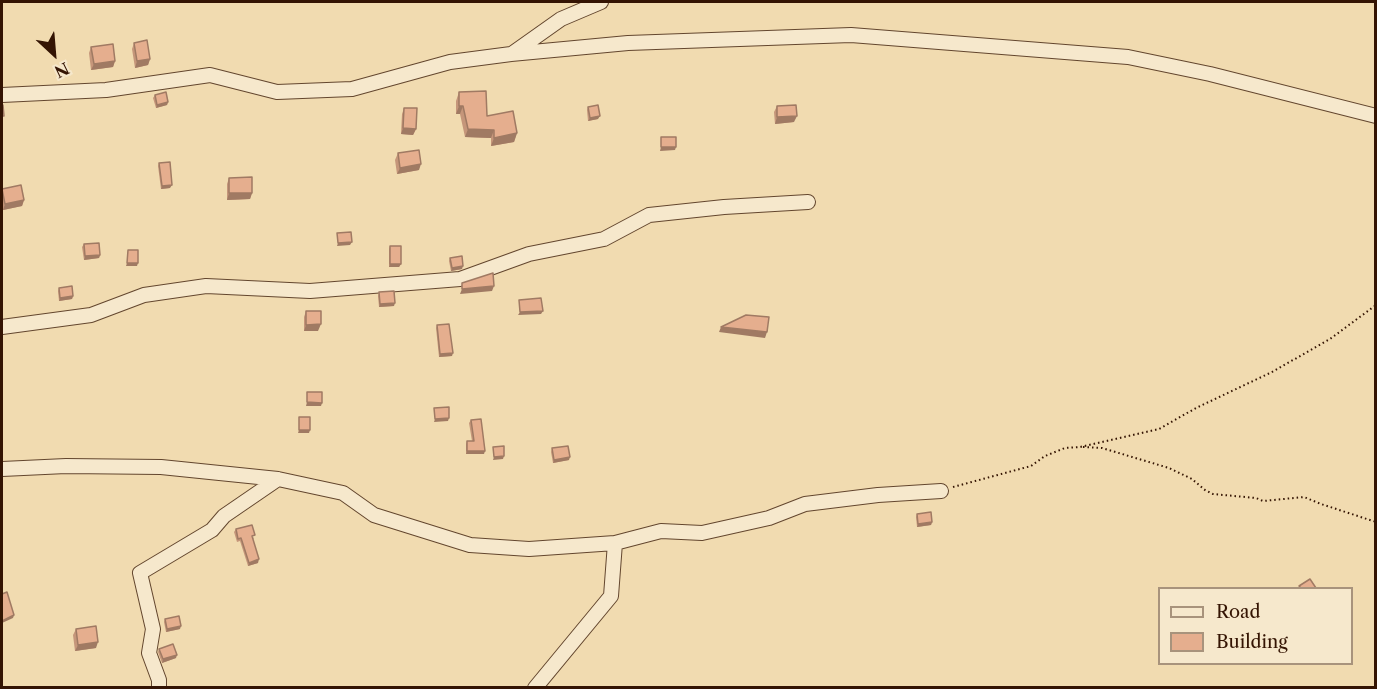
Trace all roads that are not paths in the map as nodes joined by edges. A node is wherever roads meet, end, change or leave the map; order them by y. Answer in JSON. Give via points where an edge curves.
{"nodes":[{"id":1,"x":601,"y":2,"type":"edge"},
{"id":2,"x":511,"y":54,"type":"junction"},
{"id":3,"x":2,"y":95,"type":"edge"},
{"id":4,"x":1376,"y":116,"type":"edge"},
{"id":5,"x":808,"y":202,"type":"dead end"},
{"id":6,"x":2,"y":327,"type":"edge"},
{"id":7,"x":2,"y":469,"type":"edge"},
{"id":8,"x":278,"y":479,"type":"junction"},
{"id":9,"x":941,"y":491,"type":"road end"},
{"id":10,"x":615,"y":543,"type":"junction"},
{"id":11,"x":159,"y":687,"type":"edge"},
{"id":12,"x":535,"y":687,"type":"edge"}],
"edges":[{"from":1,"to":2,"type":"street","via":[[561,19]]},
{"from":2,"to":3,"type":"street","via":[[450,62],[352,89],[277,92],[210,75],[106,90]]},
{"from":2,"to":4,"type":"street","via":[[628,43],[851,35],[981,44],[1128,57]]},
{"from":5,"to":6,"type":"street","via":[[649,215],[604,239],[529,254],[460,279],[310,291],[206,286],[144,295],[91,315]]},
{"from":7,"to":8,"type":"street","via":[[161,467]]},
{"from":8,"to":10,"type":"street","via":[[343,493],[374,515],[470,545],[529,549]]},
{"from":8,"to":11,"type":"street","via":[[224,516],[212,530],[140,573],[153,629],[149,652]]},
{"from":9,"to":10,"type":"street","via":[[805,504],[769,518],[702,533],[661,531]]},
{"from":10,"to":12,"type":"street","via":[[611,596]]}]}
